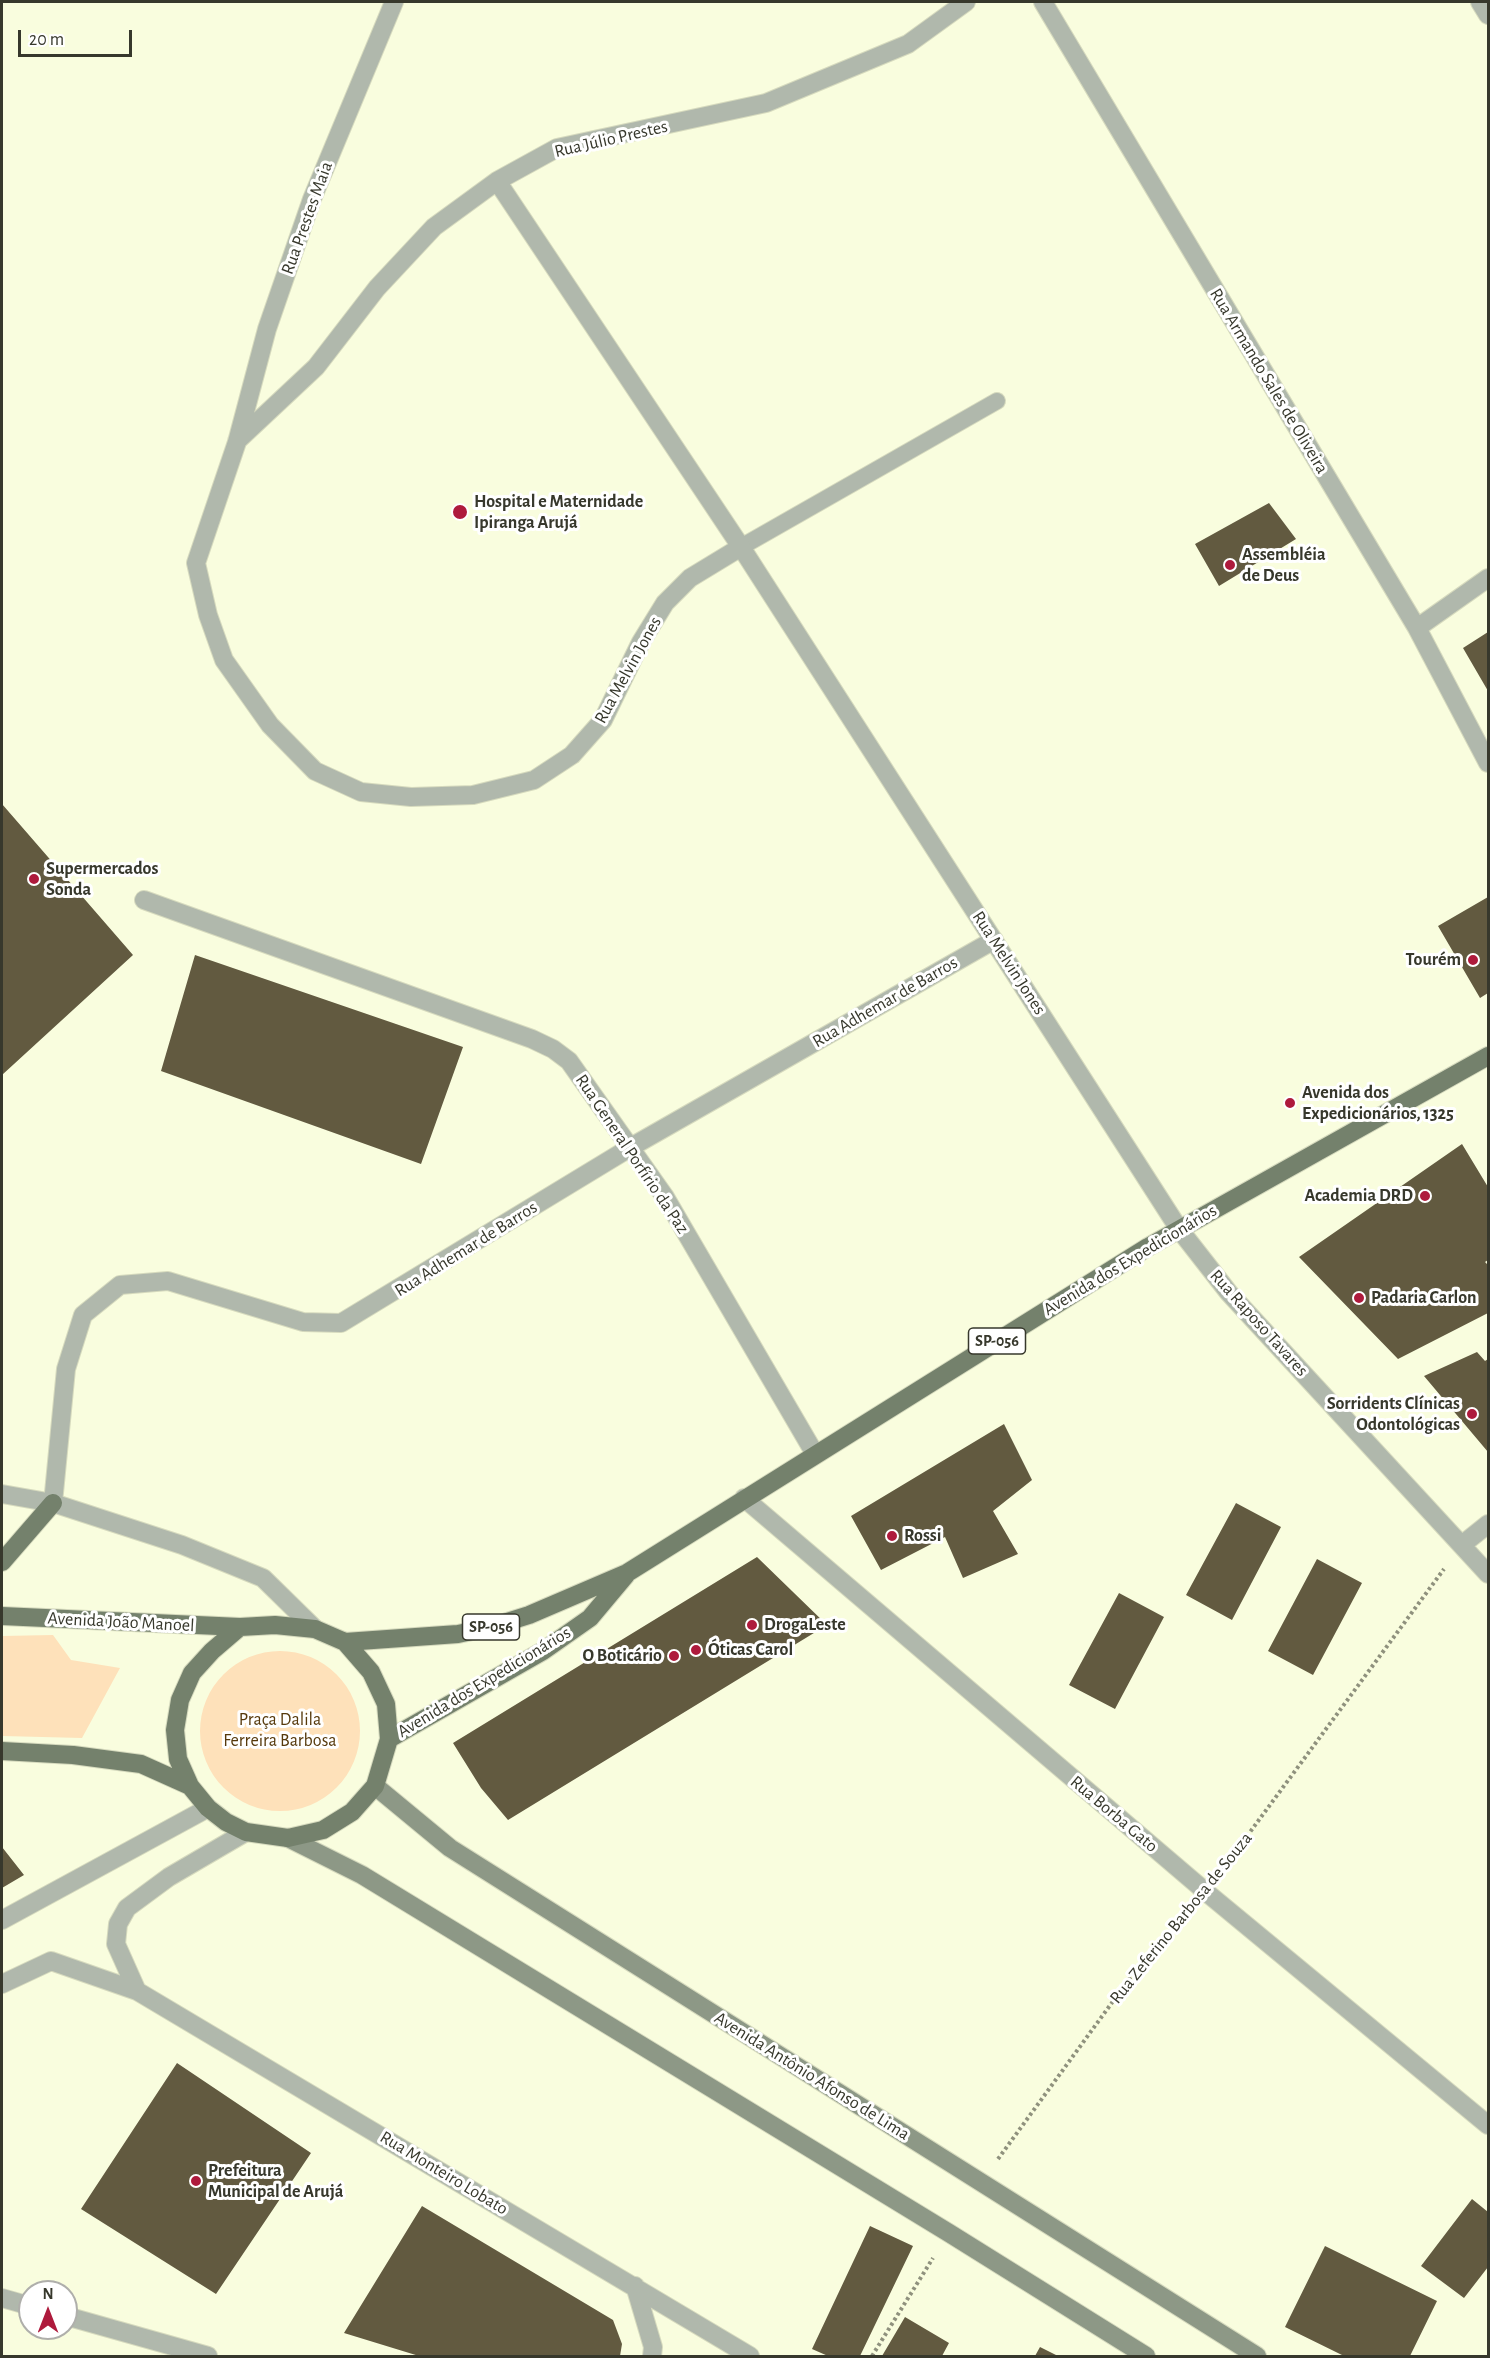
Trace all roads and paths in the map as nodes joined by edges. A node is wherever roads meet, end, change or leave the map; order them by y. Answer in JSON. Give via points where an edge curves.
{"nodes":[{"id":1,"x":394,"y":2,"type":"edge"},
{"id":2,"x":966,"y":2,"type":"edge"},
{"id":3,"x":1043,"y":2,"type":"edge"},
{"id":4,"x":1480,"y":2,"type":"edge"},
{"id":5,"x":1488,"y":15,"type":"edge"},
{"id":6,"x":497,"y":181,"type":"junction"},
{"id":7,"x":997,"y":401,"type":"dead end"},
{"id":8,"x":237,"y":442,"type":"junction"},
{"id":9,"x":741,"y":547,"type":"junction"},
{"id":10,"x":1488,"y":578,"type":"edge"},
{"id":11,"x":1417,"y":628,"type":"junction"},
{"id":12,"x":1488,"y":763,"type":"edge"},
{"id":13,"x":144,"y":900,"type":"dead end"},
{"id":14,"x":994,"y":940,"type":"junction"},
{"id":15,"x":1488,"y":1056,"type":"edge"},
{"id":16,"x":631,"y":1147,"type":"junction"},
{"id":17,"x":1179,"y":1229,"type":"junction"},
{"id":18,"x":815,"y":1454,"type":"junction"},
{"id":19,"x":2,"y":1494,"type":"edge"},
{"id":20,"x":744,"y":1498,"type":"junction"},
{"id":21,"x":53,"y":1503,"type":"junction"},
{"id":22,"x":1488,"y":1524,"type":"edge"},
{"id":23,"x":1463,"y":1544,"type":"junction"},
{"id":24,"x":2,"y":1562,"type":"edge"},
{"id":25,"x":627,"y":1573,"type":"junction"},
{"id":26,"x":1488,"y":1574,"type":"edge"},
{"id":27,"x":2,"y":1616,"type":"edge"},
{"id":28,"x":240,"y":1627,"type":"junction"},
{"id":29,"x":315,"y":1629,"type":"junction"},
{"id":30,"x":345,"y":1642,"type":"junction"},
{"id":31,"x":389,"y":1739,"type":"junction"},
{"id":32,"x":2,"y":1751,"type":"edge"},
{"id":33,"x":190,"y":1786,"type":"junction"},
{"id":34,"x":375,"y":1786,"type":"junction"},
{"id":35,"x":207,"y":1808,"type":"junction"},
{"id":36,"x":246,"y":1832,"type":"junction"},
{"id":37,"x":288,"y":1838,"type":"junction"},
{"id":38,"x":1206,"y":1892,"type":"junction"},
{"id":39,"x":2,"y":1920,"type":"edge"},
{"id":40,"x":2,"y":1984,"type":"edge"},
{"id":41,"x":137,"y":1991,"type":"junction"},
{"id":42,"x":1488,"y":2125,"type":"edge"},
{"id":43,"x":981,"y":2182,"type":"junction"},
{"id":44,"x":949,"y":2233,"type":"junction"},
{"id":45,"x":635,"y":2286,"type":"junction"},
{"id":46,"x":2,"y":2298,"type":"edge"},
{"id":47,"x":18,"y":2303,"type":"edge"},
{"id":48,"x":78,"y":2319,"type":"edge"},
{"id":49,"x":208,"y":2356,"type":"edge"},
{"id":50,"x":652,"y":2356,"type":"edge"},
{"id":51,"x":750,"y":2356,"type":"edge"},
{"id":52,"x":872,"y":2356,"type":"edge"},
{"id":53,"x":1146,"y":2356,"type":"edge"},
{"id":54,"x":1257,"y":2356,"type":"edge"}],
"edges":[{"from":1,"to":8,"type":"street","name":"Rua Prestes Maia","via":[[312,199],[267,329]]},
{"from":2,"to":6,"type":"street","name":"Rua Júlio Prestes","via":[[908,44],[766,103],[557,148]]},
{"from":3,"to":11,"type":"street","name":"Rua Armando Sales de Oliveira"},
{"from":4,"to":5,"type":"street"},
{"from":6,"to":8,"type":"street","name":"Rua Júlio Prestes","via":[[434,227],[377,288],[316,367]]},
{"from":6,"to":9,"type":"street","name":"Rua Melvin Jones"},
{"from":7,"to":9,"type":"lane"},
{"from":8,"to":9,"type":"street","name":"Rua Melvin Jones","via":[[196,562],[207,615],[224,660],[270,725],[315,771],[361,792],[411,797],[473,795],[534,780],[572,755],[603,720],[665,603],[690,578]]},
{"from":9,"to":14,"type":"street","name":"Rua Melvin Jones"},
{"from":10,"to":11,"type":"street"},
{"from":11,"to":12,"type":"street","name":"Rua Armando Sales de Oliveira"},
{"from":13,"to":16,"type":"street","name":"Rua General Porfírio da Paz","via":[[553,1049],[569,1061]]},
{"from":14,"to":16,"type":"street","name":"Rua Adhemar de Barros"},
{"from":14,"to":17,"type":"street","name":"Rua Melvin Jones"},
{"from":15,"to":17,"type":"main road","name":"Avenida dos Expedicionários","number":"SP-056"},
{"from":16,"to":18,"type":"street","name":"Rua General Porfírio da Paz","via":[[665,1197]]},
{"from":16,"to":21,"type":"street","name":"Rua Adhemar de Barros","via":[[341,1323],[303,1322],[168,1281],[120,1285],[83,1315],[66,1369]]},
{"from":17,"to":18,"type":"main road","name":"Avenida dos Expedicionários","number":"SP-056"},
{"from":17,"to":23,"type":"street","name":"Rua Raposo Tavares","via":[[1229,1293]]},
{"from":18,"to":20,"type":"main road","name":"Avenida dos Expedicionários","number":"SP-056"},
{"from":19,"to":21,"type":"street"},
{"from":20,"to":25,"type":"main road","name":"Avenida dos Expedicionários","number":"SP-056"},
{"from":20,"to":38,"type":"street","name":"Rua Borba Gato"},
{"from":21,"to":24,"type":"main road"},
{"from":21,"to":29,"type":"street","via":[[182,1545],[263,1578]]},
{"from":22,"to":23,"type":"street"},
{"from":23,"to":26,"type":"street","name":"Rua Raposo Tavares"},
{"from":23,"to":38,"type":"path","name":"Rua Zeferino Barbosa de Souza"},
{"from":25,"to":30,"type":"main road","name":"Avenida dos Expedicionários","number":"SP-056","via":[[492,1627],[458,1634]]},
{"from":25,"to":31,"type":"main road","name":"Avenida dos Expedicionários","number":"SP-056","via":[[590,1618],[543,1651]]},
{"from":27,"to":28,"type":"main road","name":"Avenida João Manoel"},
{"from":28,"to":29,"type":"main road","number":"SP-056"},
{"from":28,"to":33,"type":"main road","via":[[192,1673],[180,1700],[175,1730],[178,1759]]},
{"from":29,"to":30,"type":"main road","number":"SP-056"},
{"from":30,"to":31,"type":"main road","number":"SP-056","via":[[371,1671],[386,1704]]},
{"from":31,"to":34,"type":"main road","number":"SP-056"},
{"from":32,"to":33,"type":"main road","via":[[141,1764]]},
{"from":33,"to":35,"type":"main road"},
{"from":34,"to":37,"type":"main road","number":"SP-056","via":[[352,1812],[323,1830]]},
{"from":34,"to":43,"type":"main road","name":"Avenida Antônio Afonso de Lima","via":[[450,1848]]},
{"from":35,"to":36,"type":"main road","number":"SP-056"},
{"from":35,"to":39,"type":"street"},
{"from":36,"to":37,"type":"main road","number":"SP-056"},
{"from":36,"to":41,"type":"street","via":[[169,1877],[127,1908],[118,1924],[116,1944]]},
{"from":37,"to":44,"type":"main road","number":"SP-056","via":[[362,1875]]},
{"from":38,"to":42,"type":"street","name":"Rua Borba Gato"},
{"from":38,"to":43,"type":"path","name":"Rua Zeferino Barbosa de Souza","via":[[1146,1956]]},
{"from":40,"to":41,"type":"street","name":"Rua Monteiro Lobato","via":[[51,1961]]},
{"from":41,"to":45,"type":"street","name":"Rua Monteiro Lobato"},
{"from":43,"to":54,"type":"main road","name":"Avenida Antônio Afonso de Lima"},
{"from":44,"to":52,"type":"path"},
{"from":44,"to":53,"type":"main road","number":"SP-056"},
{"from":45,"to":50,"type":"street","via":[[653,2347]]},
{"from":45,"to":51,"type":"street","name":"Rua Monteiro Lobato"},
{"from":46,"to":47,"type":"street"},
{"from":48,"to":49,"type":"street"}]}
